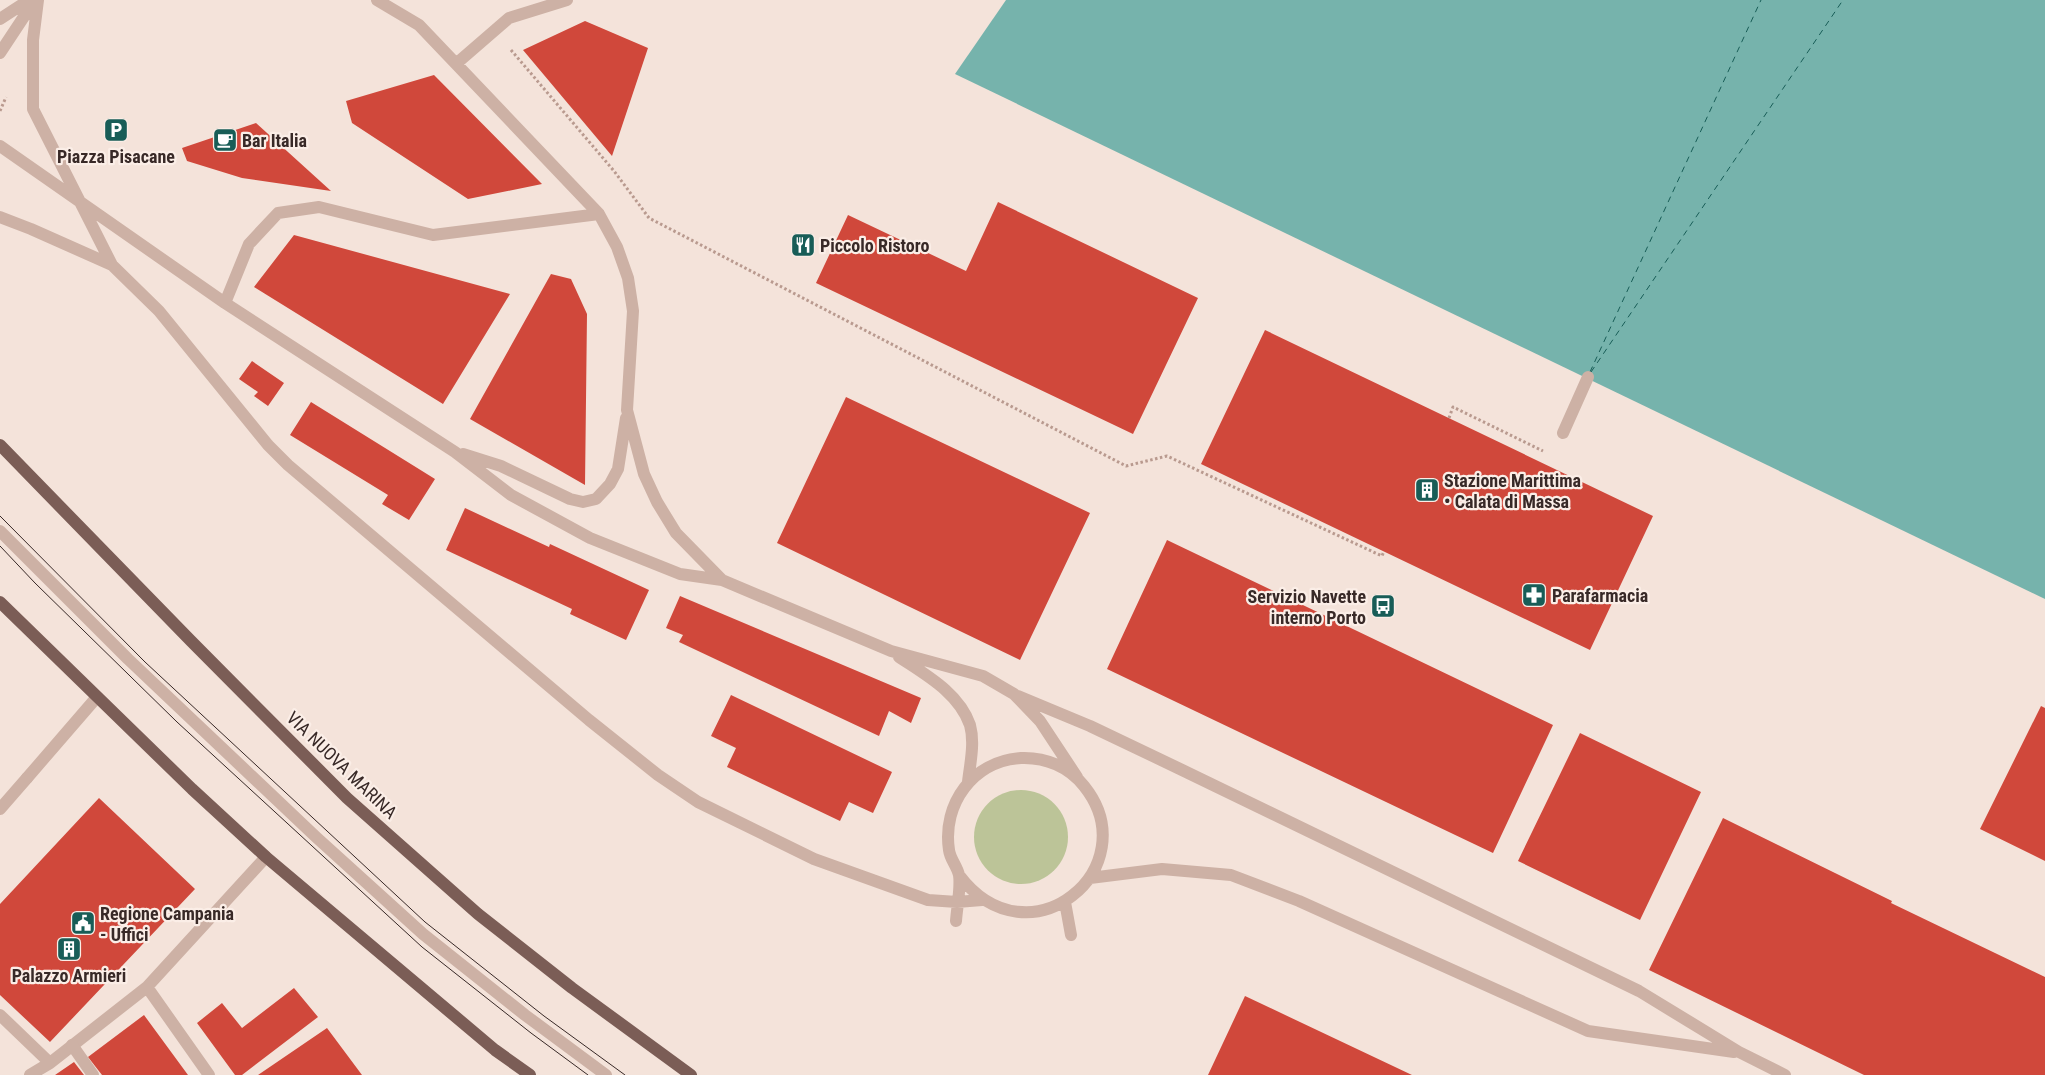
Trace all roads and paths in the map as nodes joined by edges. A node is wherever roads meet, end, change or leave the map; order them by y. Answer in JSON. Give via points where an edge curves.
{"nodes":[{"id":1,"x":29,"y":0,"type":"edge"},
{"id":2,"x":37,"y":0,"type":"edge"},
{"id":3,"x":376,"y":0,"type":"edge"},
{"id":4,"x":568,"y":0,"type":"edge"},
{"id":5,"x":0,"y":19,"type":"edge"},
{"id":6,"x":494,"y":30,"type":"junction"},
{"id":7,"x":0,"y":53,"type":"edge"},
{"id":8,"x":457,"y":63,"type":"junction"},
{"id":9,"x":0,"y":146,"type":"edge"},
{"id":10,"x":80,"y":202,"type":"junction"},
{"id":11,"x":599,"y":214,"type":"junction"},
{"id":12,"x":0,"y":217,"type":"edge"},
{"id":13,"x":112,"y":264,"type":"junction"},
{"id":14,"x":225,"y":303,"type":"junction"},
{"id":15,"x":1588,"y":377,"type":"dead end"},
{"id":16,"x":627,"y":410,"type":"junction"},
{"id":17,"x":1449,"y":418,"type":"dead end"},
{"id":18,"x":1562,"y":433,"type":"joint"},
{"id":19,"x":0,"y":445,"type":"edge"},
{"id":20,"x":455,"y":452,"type":"junction"},
{"id":21,"x":0,"y":530,"type":"edge"},
{"id":22,"x":1384,"y":551,"type":"dead end"},
{"id":23,"x":722,"y":580,"type":"junction"},
{"id":24,"x":0,"y":602,"type":"edge"},
{"id":25,"x":891,"y":651,"type":"junction"},
{"id":26,"x":1014,"y":694,"type":"junction"},
{"id":27,"x":97,"y":697,"type":"junction"},
{"id":28,"x":1077,"y":778,"type":"junction"},
{"id":29,"x":968,"y":782,"type":"junction"},
{"id":30,"x":0,"y":809,"type":"edge"},
{"id":31,"x":266,"y":857,"type":"junction"},
{"id":32,"x":959,"y":875,"type":"junction"},
{"id":33,"x":1090,"y":878,"type":"junction"},
{"id":34,"x":982,"y":900,"type":"junction"},
{"id":35,"x":957,"y":902,"type":"junction"},
{"id":36,"x":1065,"y":902,"type":"junction"},
{"id":37,"x":956,"y":921,"type":"dead end"},
{"id":38,"x":1071,"y":935,"type":"dead end"},
{"id":39,"x":148,"y":987,"type":"junction"},
{"id":40,"x":0,"y":1015,"type":"edge"},
{"id":41,"x":72,"y":1045,"type":"junction"},
{"id":42,"x":1739,"y":1052,"type":"junction"},
{"id":43,"x":50,"y":1063,"type":"junction"},
{"id":44,"x":30,"y":1075,"type":"edge"},
{"id":45,"x":93,"y":1075,"type":"edge"},
{"id":46,"x":209,"y":1075,"type":"edge"},
{"id":47,"x":530,"y":1075,"type":"edge"},
{"id":48,"x":606,"y":1075,"type":"edge"},
{"id":49,"x":691,"y":1075,"type":"edge"},
{"id":50,"x":1785,"y":1075,"type":"edge"}],
"edges":[{"from":1,"to":5,"type":"street"},
{"from":2,"to":7,"type":"street"},
{"from":2,"to":10,"type":"street","via":[[33,40],[33,108]]},
{"from":3,"to":8,"type":"street","via":[[419,24]]},
{"from":4,"to":6,"type":"street","via":[[509,18]]},
{"from":6,"to":8,"type":"street"},
{"from":6,"to":22,"type":"path","via":[[614,171],[649,218],[1126,466],[1167,456],[1382,556]]},
{"from":8,"to":11,"type":"street"},
{"from":9,"to":10,"type":"street"},
{"from":10,"to":13,"type":"street"},
{"from":10,"to":14,"type":"street"},
{"from":11,"to":14,"type":"street","via":[[434,235],[319,207],[278,214],[249,244]]},
{"from":11,"to":16,"type":"street","via":[[617,247],[628,278],[633,311]]},
{"from":12,"to":13,"type":"street"},
{"from":13,"to":35,"type":"street","via":[[159,311],[288,465],[658,775],[698,802],[814,858],[928,900]]},
{"from":14,"to":20,"type":"street"},
{"from":15,"to":18,"type":"street"},
{"from":16,"to":20,"type":"street","via":[[618,469],[610,484],[596,498],[583,502],[501,466]]},
{"from":16,"to":23,"type":"street","via":[[644,474],[656,502],[676,533]]},
{"from":17,"to":18,"type":"path","via":[[1453,407],[1553,455]]},
{"from":19,"to":49,"type":"main road","name":"VIA NUOVA MARINA","via":[[348,798],[478,914]]},
{"from":20,"to":23,"type":"street","via":[[511,495],[590,538],[680,574]]},
{"from":21,"to":48,"type":"street","via":[[128,659],[416,927]]},
{"from":23,"to":25,"type":"street"},
{"from":24,"to":27,"type":"main road"},
{"from":25,"to":26,"type":"street","via":[[983,676]]},
{"from":25,"to":29,"type":"street","via":[[936,681],[957,702],[970,725],[972,749]]},
{"from":26,"to":28,"type":"street","via":[[1040,721]]},
{"from":26,"to":42,"type":"street","via":[[1114,738],[1638,991]]},
{"from":27,"to":30,"type":"street"},
{"from":27,"to":31,"type":"main road"},
{"from":28,"to":29,"type":"street","via":[[1057,764],[1033,758],[1010,759],[987,767]]},
{"from":28,"to":33,"type":"street","via":[[1091,795],[1100,815],[1103,836],[1099,858]]},
{"from":29,"to":32,"type":"street","via":[[954,803],[948,827],[949,852]]},
{"from":31,"to":39,"type":"street"},
{"from":31,"to":47,"type":"main road","via":[[495,1050]]},
{"from":32,"to":34,"type":"street"},
{"from":32,"to":35,"type":"street"},
{"from":33,"to":36,"type":"street"},
{"from":33,"to":42,"type":"street","via":[[1162,869],[1231,875],[1299,901],[1588,1031]]},
{"from":34,"to":35,"type":"street"},
{"from":34,"to":36,"type":"street","via":[[1002,909],[1023,913],[1045,910]]},
{"from":35,"to":37,"type":"street"},
{"from":36,"to":38,"type":"street"},
{"from":39,"to":41,"type":"street"},
{"from":39,"to":46,"type":"street"},
{"from":40,"to":43,"type":"street"},
{"from":41,"to":43,"type":"street"},
{"from":41,"to":45,"type":"street"},
{"from":42,"to":50,"type":"street"},
{"from":43,"to":44,"type":"street"}]}
